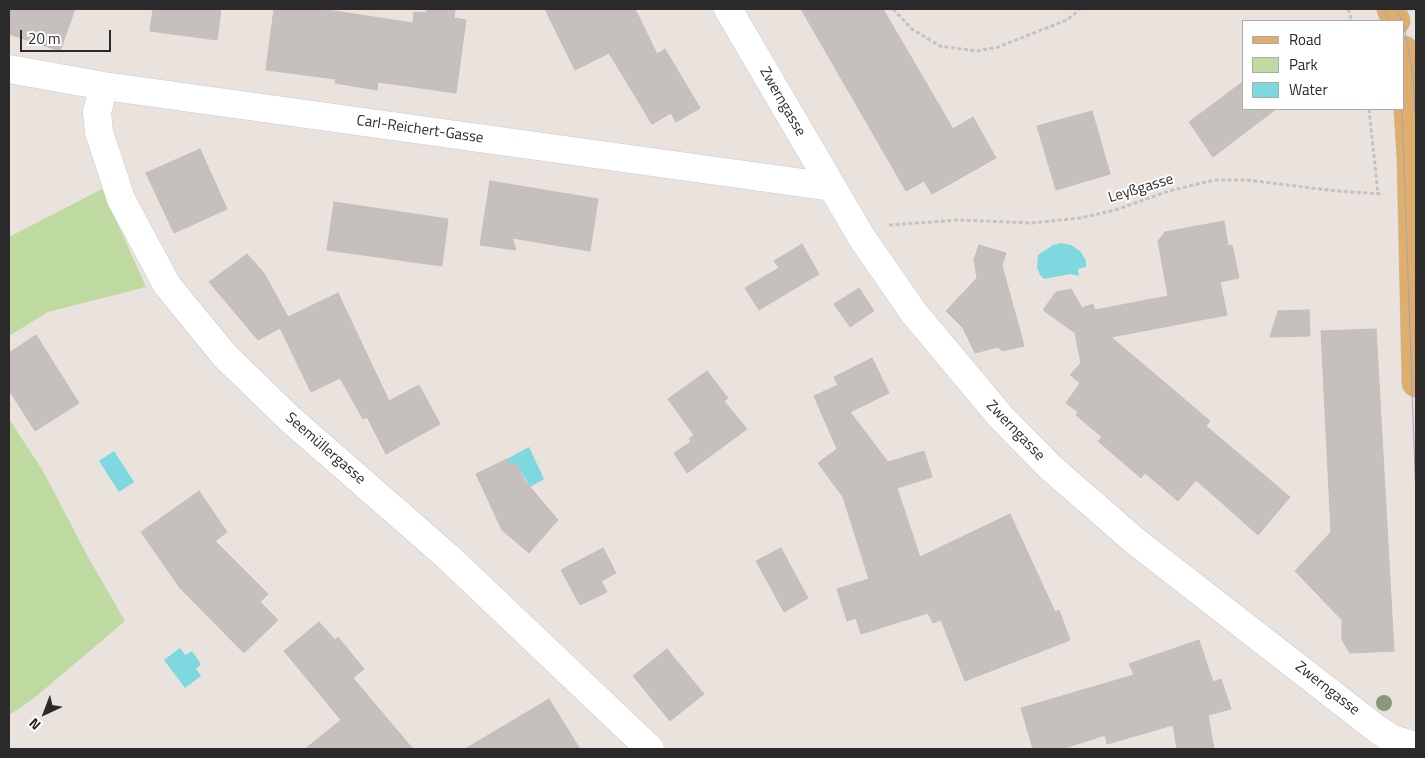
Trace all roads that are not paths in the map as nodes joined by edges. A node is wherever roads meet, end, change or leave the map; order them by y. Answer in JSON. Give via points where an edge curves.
{"nodes":[{"id":1,"x":728,"y":9,"type":"edge"},
{"id":2,"x":1405,"y":62,"type":"edge"},
{"id":3,"x":9,"y":69,"type":"edge"},
{"id":4,"x":104,"y":86,"type":"junction"},
{"id":5,"x":1413,"y":158,"type":"edge"},
{"id":6,"x":832,"y":187,"type":"junction"},
{"id":7,"x":1416,"y":383,"type":"edge"},
{"id":8,"x":1416,"y":746,"type":"edge"},
{"id":9,"x":650,"y":749,"type":"edge"}],
"edges":[{"from":1,"to":6,"type":"street","name":"Zwerngasse"},
{"from":2,"to":5,"type":"main road"},
{"from":3,"to":4,"type":"street","name":"Carl-Reichert-Gasse"},
{"from":4,"to":6,"type":"street","name":"Carl-Reichert-Gasse"},
{"from":4,"to":9,"type":"street","name":"Seemüllergasse","via":[[97,112],[99,132],[121,199],[167,285],[219,349],[290,419],[448,557]]},
{"from":5,"to":7,"type":"main road"},
{"from":6,"to":8,"type":"street","name":"Zwerngasse","via":[[862,238],[914,313],[973,386],[1050,468],[1135,541],[1377,729],[1392,739]]}]}
